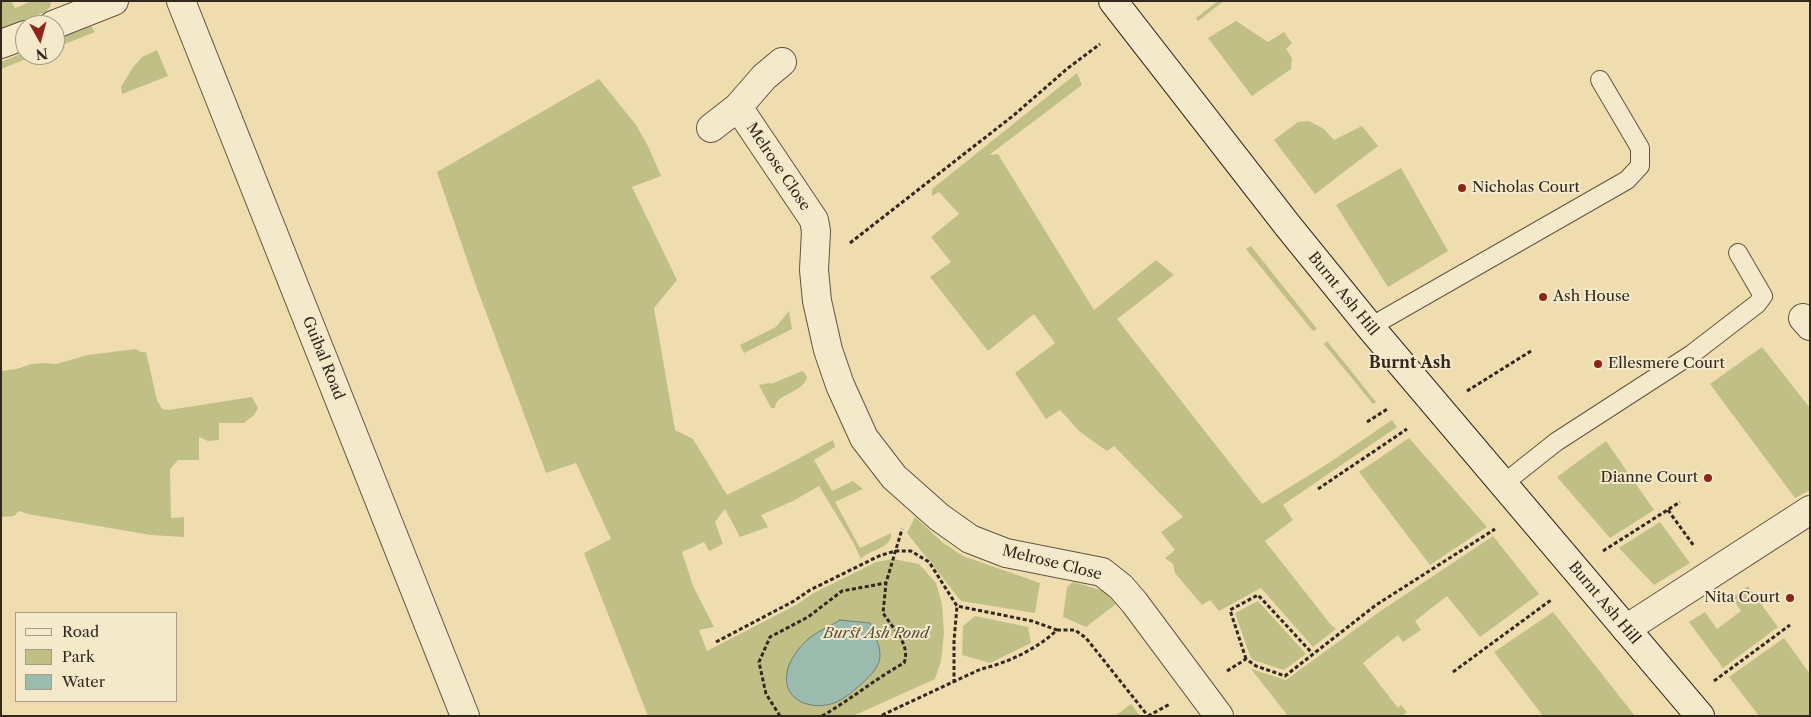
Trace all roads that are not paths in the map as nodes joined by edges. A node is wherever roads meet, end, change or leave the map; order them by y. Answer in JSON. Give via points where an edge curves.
{"nodes":[{"id":1,"x":114,"y":1,"type":"edge"},
{"id":2,"x":181,"y":1,"type":"edge"},
{"id":3,"x":1113,"y":1,"type":"edge"},
{"id":4,"x":65,"y":20,"type":"edge"},
{"id":5,"x":15,"y":39,"type":"edge"},
{"id":6,"x":1,"y":44,"type":"edge"},
{"id":7,"x":782,"y":62,"type":"dead end"},
{"id":8,"x":1600,"y":80,"type":"dead end"},
{"id":9,"x":738,"y":108,"type":"junction"},
{"id":10,"x":711,"y":128,"type":"dead end"},
{"id":11,"x":1738,"y":253,"type":"dead end"},
{"id":12,"x":1370,"y":327,"type":"junction"},
{"id":13,"x":1503,"y":484,"type":"junction"},
{"id":14,"x":1810,"y":510,"type":"edge"},
{"id":15,"x":1626,"y":628,"type":"junction"},
{"id":16,"x":465,"y":716,"type":"edge"},
{"id":17,"x":1219,"y":716,"type":"edge"},
{"id":18,"x":1700,"y":716,"type":"edge"}],
"edges":[{"from":1,"to":4,"type":"street"},
{"from":2,"to":16,"type":"street","name":"Guibal Road"},
{"from":3,"to":12,"type":"street","name":"Burnt Ash Hill"},
{"from":5,"to":6,"type":"street"},
{"from":7,"to":9,"type":"street","name":"Melrose Close","via":[[764,77]]},
{"from":8,"to":12,"type":"lane","via":[[1640,148],[1640,166],[1627,180]]},
{"from":9,"to":10,"type":"street","name":"Melrose Close"},
{"from":9,"to":17,"type":"street","name":"Melrose Close","via":[[814,220],[817,301],[840,385],[864,438],[894,477],[938,517],[970,539],[1006,553],[1102,572],[1134,602]]},
{"from":11,"to":13,"type":"lane","via":[[1763,296],[1757,304],[1692,354],[1556,442]]},
{"from":12,"to":13,"type":"street","name":"Burnt Ash Hill"},
{"from":13,"to":15,"type":"street","name":"Burnt Ash Hill"},
{"from":14,"to":15,"type":"street"},
{"from":15,"to":18,"type":"street","name":"Burnt Ash Hill"}]}
